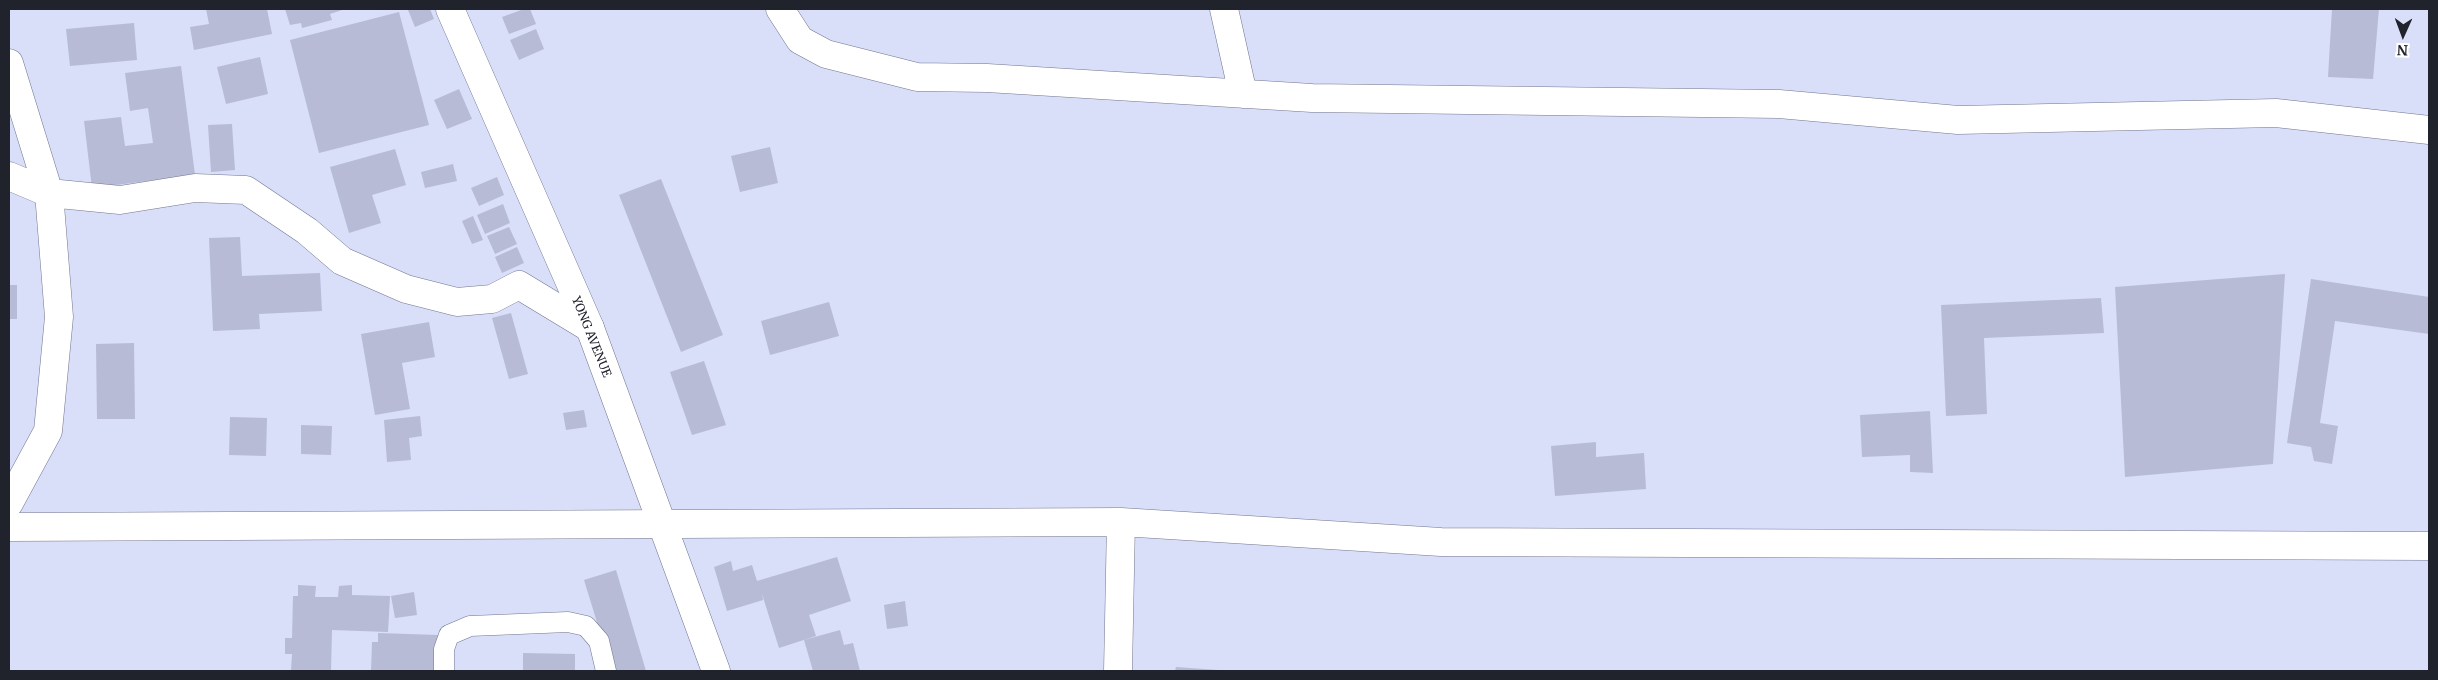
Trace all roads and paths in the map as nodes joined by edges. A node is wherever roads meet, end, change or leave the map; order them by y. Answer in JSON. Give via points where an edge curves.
{"nodes":[{"id":1,"x":450,"y":9,"type":"edge"},
{"id":2,"x":780,"y":9,"type":"edge"},
{"id":3,"x":1224,"y":9,"type":"edge"},
{"id":4,"x":9,"y":63,"type":"edge"},
{"id":5,"x":1243,"y":94,"type":"junction"},
{"id":6,"x":2429,"y":130,"type":"edge"},
{"id":7,"x":9,"y":176,"type":"edge"},
{"id":8,"x":49,"y":193,"type":"junction"},
{"id":9,"x":590,"y":328,"type":"junction"},
{"id":10,"x":9,"y":502,"type":"edge"},
{"id":11,"x":1121,"y":522,"type":"junction"},
{"id":12,"x":662,"y":525,"type":"junction"},
{"id":13,"x":9,"y":527,"type":"edge"},
{"id":14,"x":2429,"y":546,"type":"edge"},
{"id":15,"x":444,"y":671,"type":"edge"},
{"id":16,"x":606,"y":671,"type":"edge"},
{"id":17,"x":716,"y":671,"type":"edge"},
{"id":18,"x":1118,"y":671,"type":"edge"}],
"edges":[{"from":1,"to":9,"type":"street","name":"YONG AVENUE"},
{"from":2,"to":5,"type":"street","via":[[800,40],[826,54],[918,78],[987,78]]},
{"from":3,"to":5,"type":"street"},
{"from":4,"to":8,"type":"street"},
{"from":5,"to":6,"type":"street","via":[[1312,98],[1779,104],[1958,120],[2276,113]]},
{"from":7,"to":8,"type":"street"},
{"from":8,"to":9,"type":"street","via":[[120,200],[195,188],[246,190],[307,230],[342,261],[406,290],[457,302],[492,299],[519,285]]},
{"from":8,"to":10,"type":"street","via":[[59,317],[48,431]]},
{"from":9,"to":12,"type":"street","name":"YONG AVENUE"},
{"from":11,"to":12,"type":"street"},
{"from":11,"to":14,"type":"street","via":[[1441,542]]},
{"from":11,"to":18,"type":"street"},
{"from":12,"to":13,"type":"street"},
{"from":12,"to":17,"type":"street","name":"YONG AVENUE"},
{"from":15,"to":16,"type":"lane","via":[[444,649],[449,634],[470,626],[568,622],[586,626],[599,641]]}]}
